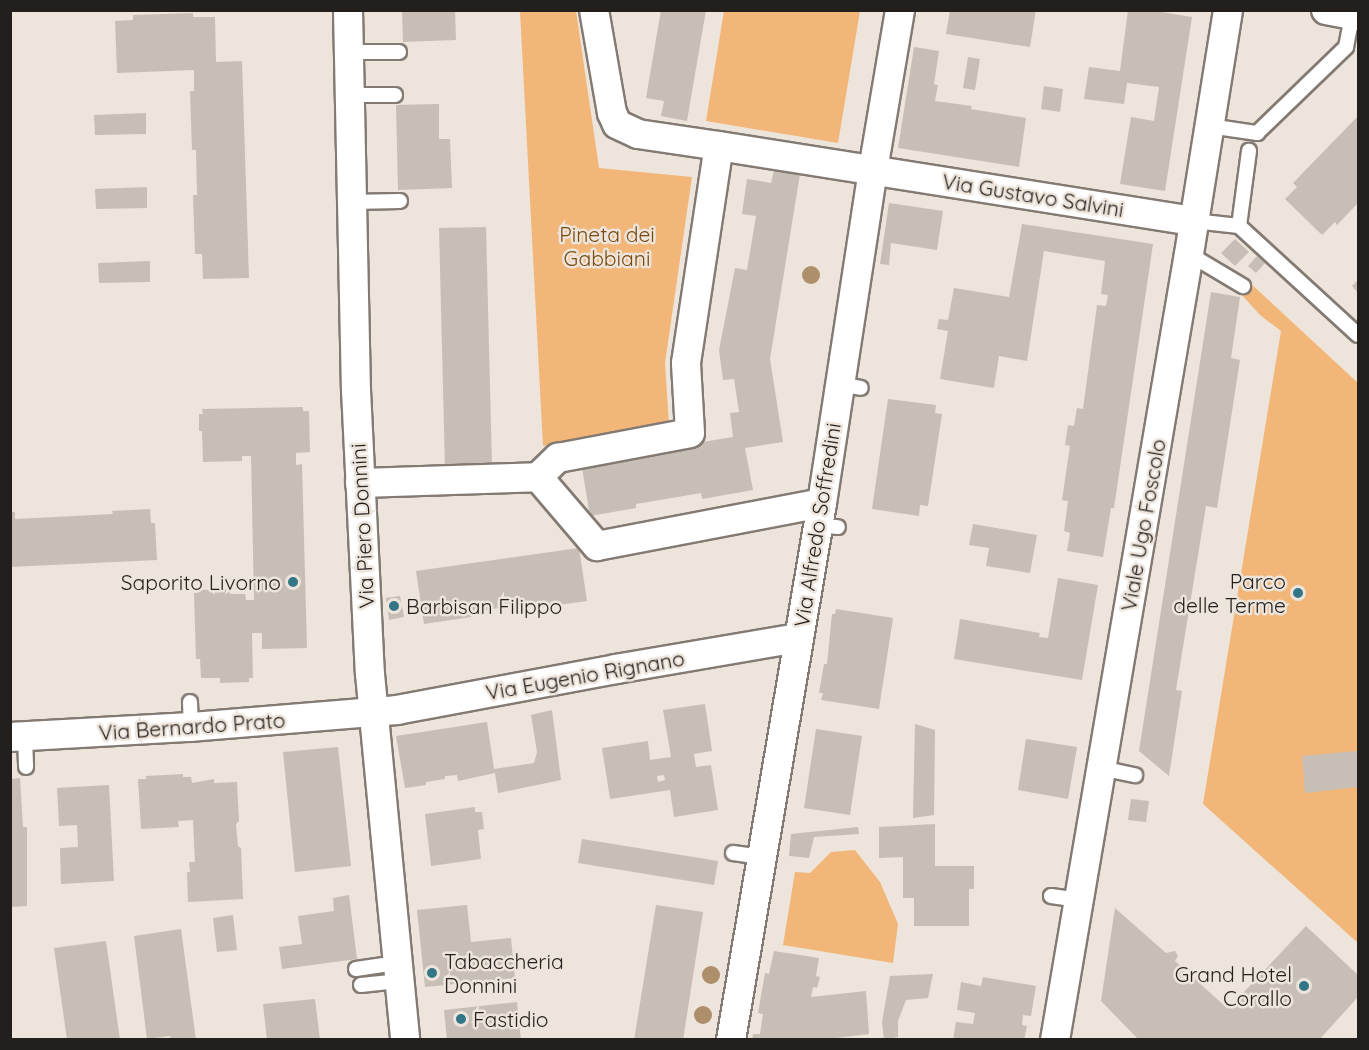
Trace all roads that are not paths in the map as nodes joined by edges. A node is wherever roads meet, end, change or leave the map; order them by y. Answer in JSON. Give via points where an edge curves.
{"nodes":[{"id":1,"x":348,"y":10,"type":"edge"},
{"id":2,"x":594,"y":10,"type":"edge"},
{"id":3,"x":900,"y":10,"type":"edge"},
{"id":4,"x":1228,"y":10,"type":"edge"},
{"id":5,"x":1346,"y":14,"type":"edge"},
{"id":6,"x":348,"y":52,"type":"junction"},
{"id":7,"x":399,"y":52,"type":"dead end"},
{"id":8,"x":395,"y":94,"type":"dead end"},
{"id":9,"x":349,"y":95,"type":"junction"},
{"id":10,"x":1209,"y":126,"type":"junction"},
{"id":11,"x":719,"y":146,"type":"junction"},
{"id":12,"x":1249,"y":151,"type":"dead end"},
{"id":13,"x":873,"y":170,"type":"junction"},
{"id":14,"x":400,"y":201,"type":"dead end"},
{"id":15,"x":351,"y":202,"type":"junction"},
{"id":16,"x":1194,"y":221,"type":"junction"},
{"id":17,"x":1239,"y":226,"type":"junction"},
{"id":18,"x":1189,"y":255,"type":"junction"},
{"id":19,"x":1243,"y":286,"type":"dead end"},
{"id":20,"x":1359,"y":335,"type":"edge"},
{"id":21,"x":538,"y":477,"type":"junction"},
{"id":22,"x":360,"y":483,"type":"junction"},
{"id":23,"x":826,"y":518,"type":"junction"},
{"id":24,"x":798,"y":638,"type":"junction"},
{"id":25,"x":372,"y":713,"type":"junction"},
{"id":26,"x":17,"y":737,"type":"edge"},
{"id":27,"x":26,"y":767,"type":"dead end"},
{"id":28,"x":1101,"y":768,"type":"junction"},
{"id":29,"x":1135,"y":775,"type":"dead end"},
{"id":30,"x":1051,"y":896,"type":"dead end"},
{"id":31,"x":1078,"y":900,"type":"junction"},
{"id":32,"x":357,"y":969,"type":"dead end"},
{"id":33,"x":397,"y":972,"type":"junction"},
{"id":34,"x":361,"y":985,"type":"dead end"},
{"id":35,"x":405,"y":1040,"type":"edge"},
{"id":36,"x":731,"y":1040,"type":"edge"},
{"id":37,"x":1055,"y":1040,"type":"edge"}],
"edges":[{"from":1,"to":6,"type":"street","name":"Via Piero Donnini"},
{"from":2,"to":11,"type":"street","via":[[617,124],[638,134]]},
{"from":3,"to":13,"type":"street","name":"Via Alfredo Soffredini"},
{"from":4,"to":10,"type":"street","name":"Viale Ugo Foscolo"},
{"from":5,"to":10,"type":"lane","via":[[1346,47],[1257,133]]},
{"from":6,"to":7,"type":"lane"},
{"from":6,"to":9,"type":"street","name":"Via Piero Donnini"},
{"from":8,"to":9,"type":"lane"},
{"from":9,"to":15,"type":"street","name":"Via Piero Donnini"},
{"from":10,"to":16,"type":"street","name":"Viale Ugo Foscolo"},
{"from":11,"to":13,"type":"street","name":"Via Gustavo Salvini"},
{"from":11,"to":21,"type":"street","via":[[686,363],[690,433],[558,458]]},
{"from":12,"to":17,"type":"lane"},
{"from":13,"to":16,"type":"street","name":"Via Gustavo Salvini"},
{"from":13,"to":23,"type":"street","name":"Via Alfredo Soffredini","via":[[850,386]]},
{"from":14,"to":15,"type":"lane"},
{"from":15,"to":22,"type":"street","name":"Via Piero Donnini"},
{"from":16,"to":17,"type":"lane"},
{"from":16,"to":18,"type":"street","name":"Viale Ugo Foscolo"},
{"from":17,"to":20,"type":"lane"},
{"from":18,"to":19,"type":"lane"},
{"from":18,"to":28,"type":"street","name":"Viale Ugo Foscolo"},
{"from":21,"to":22,"type":"street"},
{"from":21,"to":23,"type":"street","via":[[597,546]]},
{"from":22,"to":25,"type":"street","name":"Via Piero Donnini"},
{"from":23,"to":24,"type":"street","name":"Via Alfredo Soffredini"},
{"from":24,"to":25,"type":"street","name":"Via Eugenio Rignano"},
{"from":24,"to":36,"type":"street","name":"Via Alfredo Soffredini","via":[[747,855]]},
{"from":25,"to":26,"type":"street","name":"Via Bernardo Prato","via":[[190,715]]},
{"from":25,"to":33,"type":"street","name":"Via Piero Donnini"},
{"from":26,"to":27,"type":"lane"},
{"from":28,"to":29,"type":"lane"},
{"from":28,"to":31,"type":"street","name":"Viale Ugo Foscolo"},
{"from":30,"to":31,"type":"lane"},
{"from":31,"to":37,"type":"street","name":"Viale Ugo Foscolo"},
{"from":32,"to":33,"type":"lane"},
{"from":33,"to":34,"type":"lane"},
{"from":33,"to":35,"type":"street","name":"Via Piero Donnini"}]}
